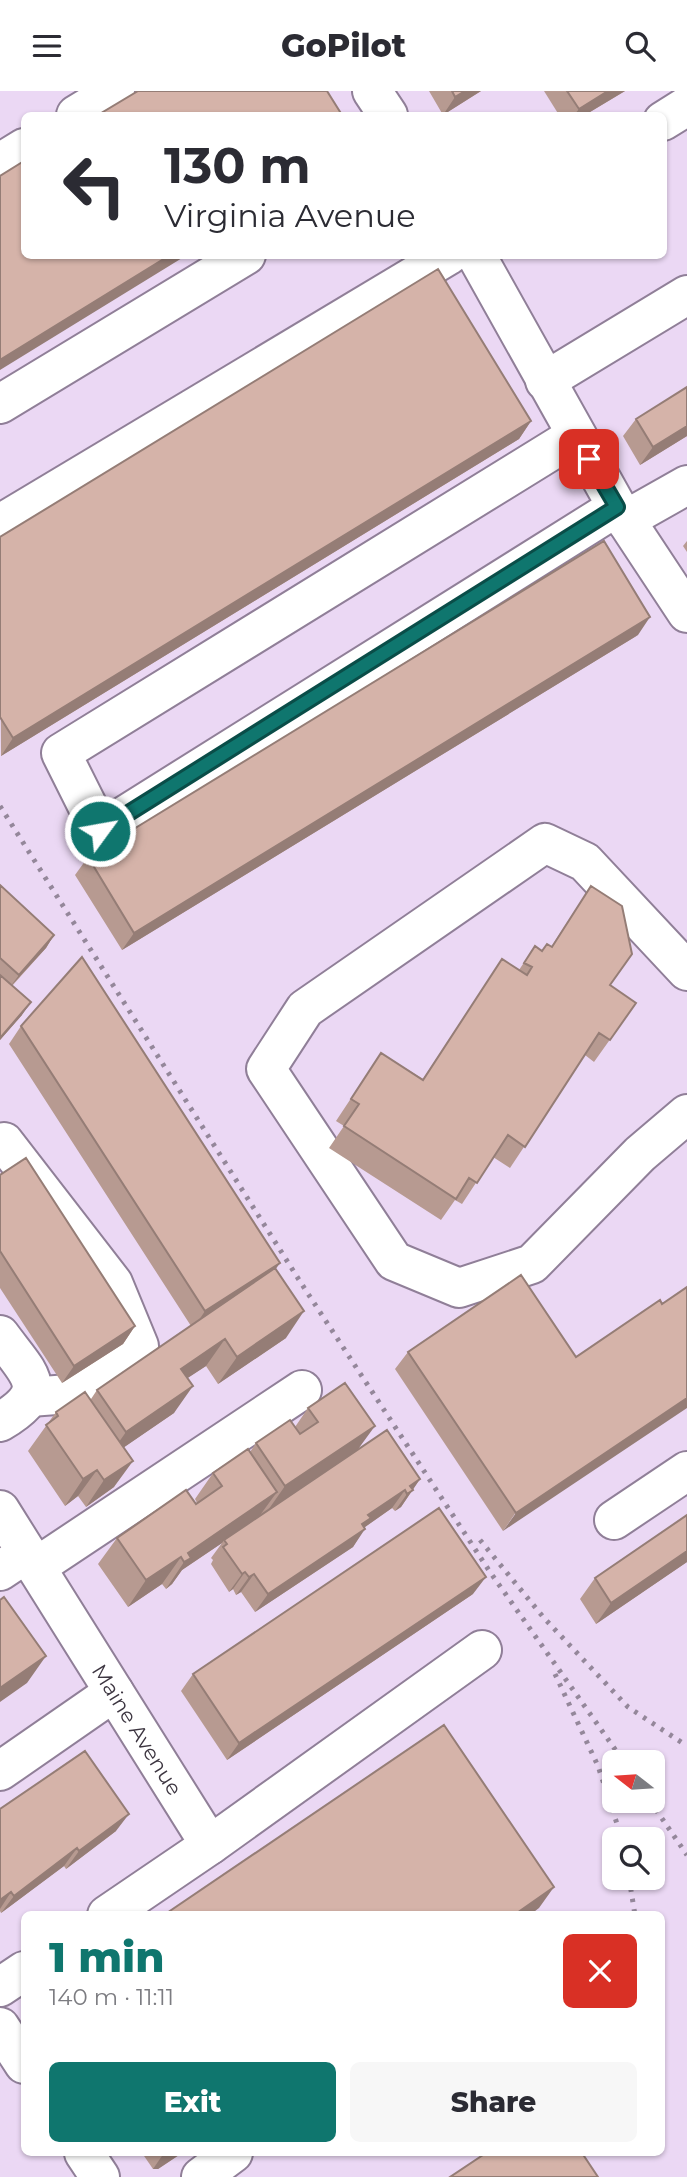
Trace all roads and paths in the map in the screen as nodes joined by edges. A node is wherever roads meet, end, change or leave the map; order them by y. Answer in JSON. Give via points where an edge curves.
{"nodes":[{"id":1,"x":115,"y":91,"type":"edge"},
{"id":2,"x":372,"y":91,"type":"edge"},
{"id":3,"x":687,"y":106,"type":"edge"},
{"id":4,"x":81,"y":112,"type":"edge"},
{"id":5,"x":386,"y":112,"type":"edge"},
{"id":6,"x":667,"y":118,"type":"edge"},
{"id":7,"x":21,"y":150,"type":"edge"},
{"id":8,"x":0,"y":163,"type":"edge"},
{"id":9,"x":239,"y":259,"type":"edge"},
{"id":10,"x":442,"y":259,"type":"edge"},
{"id":11,"x":478,"y":259,"type":"edge"},
{"id":12,"x":687,"y":295,"type":"edge"},
{"id":13,"x":545,"y":381,"type":"junction"},
{"id":14,"x":0,"y":404,"type":"edge"},
{"id":15,"x":575,"y":436,"type":"junction"},
{"id":16,"x":687,"y":485,"type":"edge"},
{"id":17,"x":621,"y":513,"type":"junction"},
{"id":18,"x":0,"y":524,"type":"edge"},
{"id":19,"x":687,"y":613,"type":"edge"},
{"id":20,"x":687,"y":971,"type":"edge"},
{"id":21,"x":687,"y":1114,"type":"edge"},
{"id":22,"x":0,"y":1145,"type":"edge"},
{"id":23,"x":0,"y":1335,"type":"edge"},
{"id":24,"x":302,"y":1390,"type":"dead end"},
{"id":25,"x":30,"y":1397,"type":"junction"},
{"id":26,"x":0,"y":1422,"type":"edge"},
{"id":27,"x":687,"y":1471,"type":"edge"},
{"id":28,"x":0,"y":1510,"type":"edge"},
{"id":29,"x":614,"y":1520,"type":"dead end"},
{"id":30,"x":21,"y":1564,"type":"edge"},
{"id":31,"x":482,"y":1650,"type":"dead end"},
{"id":32,"x":114,"y":1692,"type":"junction"},
{"id":33,"x":0,"y":1771,"type":"edge"},
{"id":34,"x":210,"y":1845,"type":"junction"},
{"id":35,"x":113,"y":1911,"type":"edge"},
{"id":36,"x":21,"y":1973,"type":"edge"},
{"id":37,"x":0,"y":1987,"type":"edge"},
{"id":38,"x":0,"y":2027,"type":"edge"},
{"id":39,"x":21,"y":2059,"type":"edge"},
{"id":40,"x":86,"y":2156,"type":"edge"},
{"id":41,"x":229,"y":2156,"type":"edge"},
{"id":42,"x":100,"y":2177,"type":"edge"},
{"id":43,"x":201,"y":2177,"type":"edge"}],
"edges":[{"from":1,"to":4,"type":"street"},
{"from":2,"to":5,"type":"street"},
{"from":3,"to":6,"type":"street"},
{"from":7,"to":8,"type":"street"},
{"from":9,"to":14,"type":"street"},
{"from":10,"to":18,"type":"street"},
{"from":11,"to":13,"type":"street"},
{"from":12,"to":13,"type":"street"},
{"from":13,"to":15,"type":"street"},
{"from":15,"to":17,"type":"street"},
{"from":15,"to":17,"type":"street","via":[[61,753],[100,831]]},
{"from":16,"to":17,"type":"street"},
{"from":17,"to":19,"type":"street"},
{"from":20,"to":21,"type":"street","via":[[584,862],[545,843],[305,1009],[267,1069],[394,1261],[459,1288],[532,1264],[640,1154]]},
{"from":22,"to":25,"type":"street","via":[[4,1142],[113,1283],[139,1346],[82,1394]]},
{"from":23,"to":25,"type":"street","via":[[31,1378]]},
{"from":24,"to":30,"type":"street"},
{"from":25,"to":26,"type":"street","via":[[26,1406]]},
{"from":27,"to":29,"type":"street"},
{"from":28,"to":30,"type":"street","name":"Maine Avenue"},
{"from":30,"to":32,"type":"street","name":"Maine Avenue"},
{"from":31,"to":34,"type":"street"},
{"from":32,"to":33,"type":"street"},
{"from":32,"to":34,"type":"street","name":"Maine Avenue"},
{"from":34,"to":35,"type":"street"},
{"from":36,"to":37,"type":"street"},
{"from":38,"to":39,"type":"street"},
{"from":40,"to":42,"type":"street"},
{"from":41,"to":43,"type":"street"}]}
